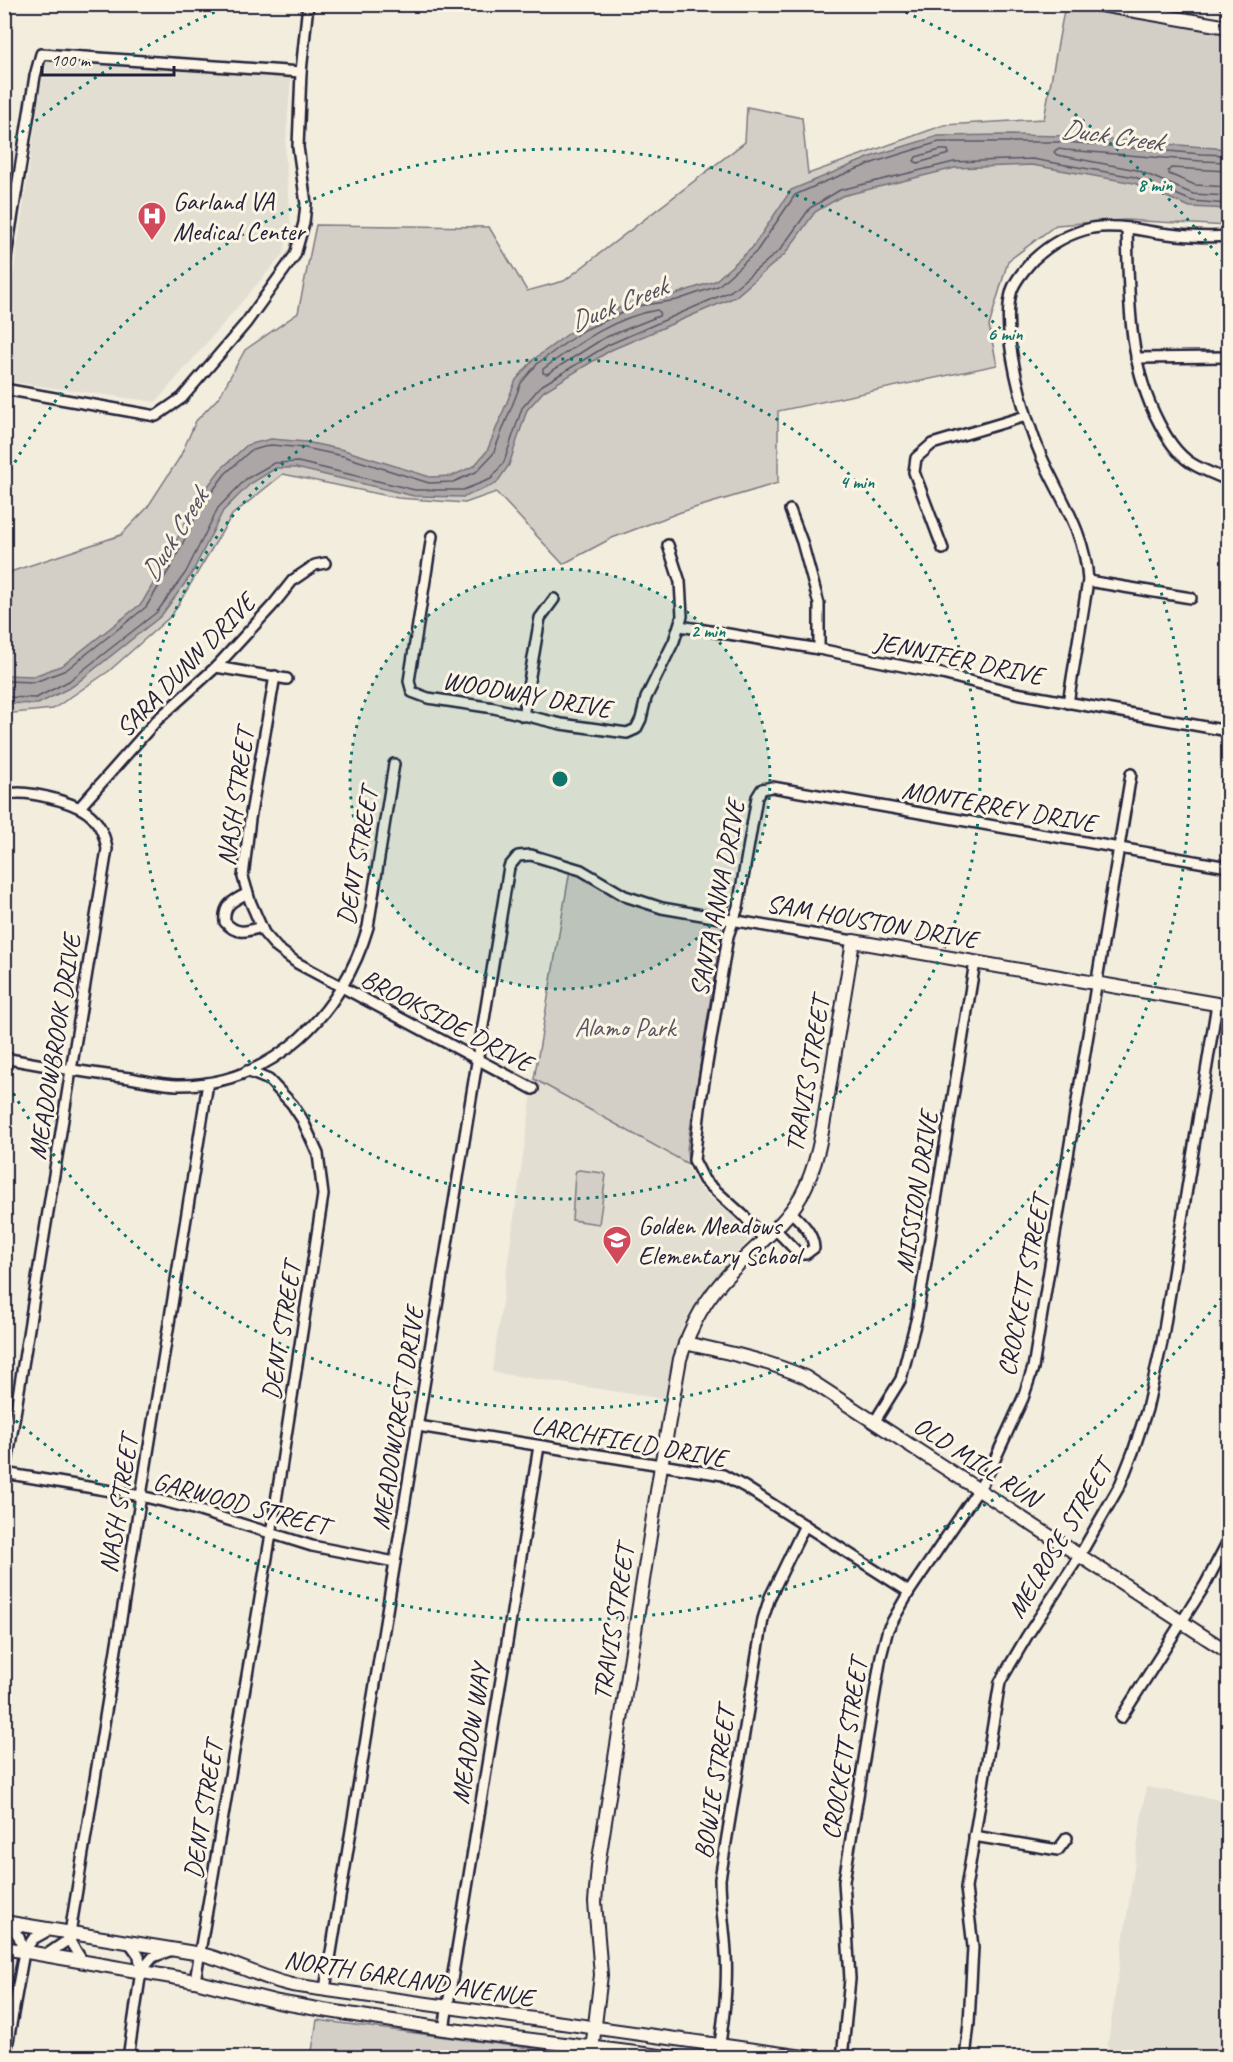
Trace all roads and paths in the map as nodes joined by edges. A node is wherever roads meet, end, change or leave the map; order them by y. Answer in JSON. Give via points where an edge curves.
{"nodes":[{"id":1,"x":308,"y":4,"type":"edge"},
{"id":2,"x":1095,"y":4,"type":"edge"},
{"id":3,"x":1228,"y":27,"type":"edge"},
{"id":4,"x":301,"y":72,"type":"junction"},
{"id":5,"x":8,"y":224,"type":"edge"},
{"id":6,"x":1128,"y":228,"type":"junction"},
{"id":7,"x":1228,"y":236,"type":"edge"},
{"id":8,"x":7,"y":242,"type":"edge"},
{"id":9,"x":4,"y":269,"type":"edge"},
{"id":10,"x":1228,"y":357,"type":"edge"},
{"id":11,"x":1136,"y":358,"type":"junction"},
{"id":12,"x":4,"y":389,"type":"edge"},
{"id":13,"x":1026,"y":416,"type":"junction"},
{"id":14,"x":1228,"y":480,"type":"edge"},
{"id":15,"x":790,"y":510,"type":"dead end"},
{"id":16,"x":432,"y":536,"type":"dead end"},
{"id":17,"x":668,"y":545,"type":"dead end"},
{"id":18,"x":943,"y":549,"type":"dead end"},
{"id":19,"x":325,"y":563,"type":"dead end"},
{"id":20,"x":1088,"y":581,"type":"junction"},
{"id":21,"x":1191,"y":598,"type":"dead end"},
{"id":22,"x":554,"y":599,"type":"dead end"},
{"id":23,"x":680,"y":626,"type":"junction"},
{"id":24,"x":819,"y":649,"type":"junction"},
{"id":25,"x":216,"y":667,"type":"junction"},
{"id":26,"x":275,"y":676,"type":"junction"},
{"id":27,"x":286,"y":679,"type":"dead end"},
{"id":28,"x":1068,"y":702,"type":"junction"},
{"id":29,"x":523,"y":716,"type":"junction"},
{"id":30,"x":1228,"y":730,"type":"edge"},
{"id":31,"x":394,"y":764,"type":"dead end"},
{"id":32,"x":1131,"y":774,"type":"dead end"},
{"id":33,"x":762,"y":789,"type":"joint"},
{"id":34,"x":4,"y":795,"type":"edge"},
{"id":35,"x":80,"y":807,"type":"junction"},
{"id":36,"x":1119,"y":849,"type":"junction"},
{"id":37,"x":518,"y":856,"type":"joint"},
{"id":38,"x":1228,"y":867,"type":"edge"},
{"id":39,"x":248,"y":893,"type":"junction"},
{"id":40,"x":732,"y":920,"type":"junction"},
{"id":41,"x":261,"y":927,"type":"junction"},
{"id":42,"x":853,"y":941,"type":"junction"},
{"id":43,"x":975,"y":962,"type":"junction"},
{"id":44,"x":1096,"y":983,"type":"junction"},
{"id":45,"x":342,"y":987,"type":"junction"},
{"id":46,"x":1223,"y":1005,"type":"edge"},
{"id":47,"x":4,"y":1058,"type":"edge"},
{"id":48,"x":477,"y":1059,"type":"junction"},
{"id":49,"x":71,"y":1070,"type":"junction"},
{"id":50,"x":247,"y":1071,"type":"junction"},
{"id":51,"x":208,"y":1083,"type":"junction"},
{"id":52,"x":533,"y":1089,"type":"dead end"},
{"id":53,"x":790,"y":1211,"type":"junction"},
{"id":54,"x":775,"y":1229,"type":"junction"},
{"id":55,"x":764,"y":1239,"type":"junction"},
{"id":56,"x":685,"y":1343,"type":"junction"},
{"id":57,"x":875,"y":1421,"type":"junction"},
{"id":58,"x":418,"y":1426,"type":"junction"},
{"id":59,"x":539,"y":1446,"type":"junction"},
{"id":60,"x":661,"y":1466,"type":"junction"},
{"id":61,"x":5,"y":1476,"type":"edge"},
{"id":62,"x":979,"y":1489,"type":"junction"},
{"id":63,"x":141,"y":1496,"type":"junction"},
{"id":64,"x":805,"y":1525,"type":"junction"},
{"id":65,"x":270,"y":1534,"type":"junction"},
{"id":66,"x":1228,"y":1541,"type":"edge"},
{"id":67,"x":1080,"y":1555,"type":"junction"},
{"id":68,"x":395,"y":1562,"type":"junction"},
{"id":69,"x":909,"y":1592,"type":"junction"},
{"id":70,"x":1182,"y":1622,"type":"junction"},
{"id":71,"x":1228,"y":1652,"type":"edge"},
{"id":72,"x":1121,"y":1718,"type":"dead end"},
{"id":73,"x":974,"y":1836,"type":"junction"},
{"id":74,"x":1067,"y":1838,"type":"dead end"},
{"id":75,"x":7,"y":1922,"type":"edge"},
{"id":76,"x":51,"y":1929,"type":"junction"},
{"id":77,"x":70,"y":1933,"type":"junction"},
{"id":78,"x":129,"y":1942,"type":"junction"},
{"id":79,"x":4,"y":1948,"type":"edge"},
{"id":80,"x":173,"y":1949,"type":"junction"},
{"id":81,"x":24,"y":1952,"type":"junction"},
{"id":82,"x":201,"y":1954,"type":"junction"},
{"id":83,"x":46,"y":1955,"type":"junction"},
{"id":84,"x":83,"y":1962,"type":"junction"},
{"id":85,"x":141,"y":1971,"type":"junction"},
{"id":86,"x":195,"y":1981,"type":"junction"},
{"id":87,"x":325,"y":1989,"type":"junction"},
{"id":88,"x":447,"y":2007,"type":"junction"},
{"id":89,"x":316,"y":2009,"type":"junction"},
{"id":90,"x":596,"y":2028,"type":"junction"},
{"id":91,"x":444,"y":2029,"type":"junction"},
{"id":92,"x":719,"y":2052,"type":"edge"},
{"id":93,"x":592,"y":2053,"type":"edge"},
{"id":94,"x":5,"y":2058,"type":"edge"},
{"id":95,"x":128,"y":2058,"type":"edge"},
{"id":96,"x":676,"y":2058,"type":"edge"},
{"id":97,"x":811,"y":2058,"type":"edge"},
{"id":98,"x":842,"y":2058,"type":"edge"},
{"id":99,"x":965,"y":2058,"type":"edge"}],
"edges":[{"from":1,"to":4,"type":"street"},
{"from":2,"to":3,"type":"street"},
{"from":4,"to":5,"type":"street","via":[[41,54]]},
{"from":4,"to":12,"type":"street","via":[[298,147],[306,204],[295,255],[246,323],[182,398],[156,416]]},
{"from":5,"to":8,"type":"street"},
{"from":6,"to":7,"type":"street","via":[[1196,237]]},
{"from":6,"to":11,"type":"street"},
{"from":6,"to":13,"type":"street","via":[[1094,228],[1067,236],[1042,252],[1016,283],[1008,323]]},
{"from":8,"to":9,"type":"street"},
{"from":10,"to":11,"type":"street"},
{"from":11,"to":14,"type":"street","via":[[1150,407],[1172,445],[1189,462]]},
{"from":13,"to":18,"type":"street","via":[[932,444],[916,458],[914,472]]},
{"from":13,"to":20,"type":"street","via":[[1083,543]]},
{"from":15,"to":24,"type":"street","via":[[819,604]]},
{"from":16,"to":29,"type":"street","name":"WOODWAY DRIVE","via":[[409,681],[412,692]]},
{"from":17,"to":23,"type":"street","via":[[680,582]]},
{"from":19,"to":25,"type":"street","name":"SARA DUNN DRIVE","via":[[293,580]]},
{"from":20,"to":21,"type":"street"},
{"from":20,"to":28,"type":"street"},
{"from":22,"to":29,"type":"street","via":[[540,618]]},
{"from":23,"to":24,"type":"street","name":"JENNIFER DRIVE"},
{"from":23,"to":29,"type":"street","name":"WOODWAY DRIVE","via":[[636,729],[627,733]]},
{"from":24,"to":28,"type":"street","name":"JENNIFER DRIVE"},
{"from":25,"to":26,"type":"street"},
{"from":25,"to":35,"type":"street","name":"SARA DUNN DRIVE","via":[[157,720]]},
{"from":26,"to":27,"type":"street"},
{"from":26,"to":39,"type":"street","name":"NASH STREET","via":[[250,819],[243,877]]},
{"from":28,"to":30,"type":"street","name":"JENNIFER DRIVE"},
{"from":31,"to":45,"type":"street","name":"DENT STREET","via":[[368,927]]},
{"from":32,"to":36,"type":"street","name":"CROCKETT STREET"},
{"from":33,"to":36,"type":"street","name":"MONTERREY DRIVE","via":[[772,787]]},
{"from":33,"to":40,"type":"street","name":"SANTA ANNA DRIVE","via":[[757,797],[738,907]]},
{"from":34,"to":35,"type":"street","via":[[27,793]]},
{"from":35,"to":49,"type":"street","name":"MEADOWBROOK DRIVE","via":[[104,832],[107,849]]},
{"from":36,"to":38,"type":"street","name":"MONTERREY DRIVE"},
{"from":36,"to":44,"type":"street","name":"CROCKETT STREET"},
{"from":37,"to":40,"type":"street","name":"SAM HOUSTON DRIVE","via":[[531,855],[581,870],[625,896],[662,908]]},
{"from":37,"to":48,"type":"street","name":"MEADOWCREST DRIVE","via":[[509,867],[504,890]]},
{"from":39,"to":41,"type":"street","name":"NASH STREET"},
{"from":39,"to":41,"type":"street","via":[[226,907],[225,922],[239,932]]},
{"from":40,"to":42,"type":"street","name":"SAM HOUSTON DRIVE"},
{"from":40,"to":55,"type":"street","name":"SANTA ANNA DRIVE","via":[[694,1160],[704,1180]]},
{"from":41,"to":45,"type":"street","name":"NASH STREET","via":[[277,948],[297,963]]},
{"from":42,"to":43,"type":"street","name":"SAM HOUSTON DRIVE"},
{"from":42,"to":53,"type":"street","name":"TRAVIS STREET","via":[[820,1140],[812,1173]]},
{"from":43,"to":44,"type":"street","name":"SAM HOUSTON DRIVE"},
{"from":43,"to":57,"type":"street","name":"MISSION DRIVE","via":[[917,1317],[901,1379]]},
{"from":44,"to":46,"type":"street","name":"SAM HOUSTON DRIVE"},
{"from":44,"to":62,"type":"street","name":"CROCKETT STREET","via":[[1033,1368],[1023,1398]]},
{"from":45,"to":48,"type":"street","name":"BROOKSIDE DRIVE"},
{"from":45,"to":50,"type":"street","name":"DENT STREET","via":[[309,1031],[279,1055]]},
{"from":46,"to":67,"type":"street","name":"MELROSE STREET","via":[[1147,1408],[1120,1485]]},
{"from":47,"to":49,"type":"street"},
{"from":48,"to":52,"type":"street","name":"BROOKSIDE DRIVE"},
{"from":48,"to":58,"type":"street","name":"MEADOWCREST DRIVE"},
{"from":49,"to":51,"type":"street","via":[[178,1085]]},
{"from":49,"to":61,"type":"street","name":"MEADOWBROOK DRIVE"},
{"from":50,"to":51,"type":"street"},
{"from":50,"to":65,"type":"street","name":"DENT STREET","via":[[269,1080],[302,1119],[318,1154],[323,1195]]},
{"from":51,"to":63,"type":"street","name":"NASH STREET"},
{"from":53,"to":54,"type":"street","name":"TRAVIS STREET"},
{"from":53,"to":54,"type":"street","via":[[814,1241],[814,1248],[799,1254]]},
{"from":54,"to":55,"type":"street","name":"TRAVIS STREET"},
{"from":55,"to":56,"type":"street","name":"TRAVIS STREET","via":[[728,1274],[702,1308]]},
{"from":56,"to":57,"type":"street","name":"OLD MILL RUN","via":[[780,1366],[805,1377]]},
{"from":56,"to":60,"type":"street","name":"TRAVIS STREET"},
{"from":57,"to":62,"type":"street","name":"OLD MILL RUN"},
{"from":58,"to":59,"type":"street","name":"LARCHFIELD DRIVE"},
{"from":58,"to":68,"type":"street","name":"MEADOWCREST DRIVE"},
{"from":59,"to":60,"type":"street","name":"LARCHFIELD DRIVE"},
{"from":59,"to":88,"type":"street","name":"MEADOW WAY"},
{"from":60,"to":64,"type":"street","name":"LARCHFIELD DRIVE","via":[[723,1475]]},
{"from":60,"to":90,"type":"street","name":"TRAVIS STREET","via":[[598,1866],[595,1902],[601,1975]]},
{"from":61,"to":63,"type":"street","name":"GARWOOD STREET"},
{"from":62,"to":67,"type":"street","name":"OLD MILL RUN"},
{"from":62,"to":69,"type":"street","name":"CROCKETT STREET"},
{"from":63,"to":65,"type":"street","name":"GARWOOD STREET"},
{"from":63,"to":77,"type":"street","name":"NASH STREET"},
{"from":64,"to":69,"type":"street","name":"LARCHFIELD DRIVE"},
{"from":64,"to":92,"type":"street","name":"BOWIE STREET","via":[[770,1596],[751,1684],[720,1880],[726,1956]]},
{"from":65,"to":68,"type":"street","name":"GARWOOD STREET"},
{"from":65,"to":82,"type":"street","name":"DENT STREET"},
{"from":66,"to":70,"type":"street"},
{"from":67,"to":70,"type":"street","name":"OLD MILL RUN"},
{"from":67,"to":73,"type":"street","name":"MELROSE STREET","via":[[1000,1682]]},
{"from":68,"to":87,"type":"street","name":"MEADOWCREST DRIVE"},
{"from":69,"to":98,"type":"street","name":"CROCKETT STREET","via":[[888,1629],[880,1656],[844,1881],[850,1979]]},
{"from":70,"to":71,"type":"street","name":"OLD MILL RUN"},
{"from":70,"to":72,"type":"street"},
{"from":73,"to":74,"type":"street","via":[[1058,1850]]},
{"from":73,"to":99,"type":"street","name":"MELROSE STREET","via":[[966,1888],[973,1947]]},
{"from":75,"to":76,"type":"street","name":"NORTH GARLAND AVENUE"},
{"from":75,"to":81,"type":"street","via":[[19,1936]]},
{"from":76,"to":77,"type":"street","name":"NORTH GARLAND AVENUE"},
{"from":76,"to":81,"type":"street","via":[[33,1939]]},
{"from":77,"to":78,"type":"street","name":"NORTH GARLAND AVENUE"},
{"from":77,"to":83,"type":"street","via":[[65,1942]]},
{"from":77,"to":84,"type":"street","via":[[71,1943]]},
{"from":78,"to":80,"type":"street","name":"NORTH GARLAND AVENUE"},
{"from":78,"to":85,"type":"street","via":[[139,1956]]},
{"from":79,"to":81,"type":"street","name":"NORTH GARLAND AVENUE"},
{"from":80,"to":82,"type":"street","name":"NORTH GARLAND AVENUE"},
{"from":80,"to":85,"type":"street","via":[[153,1957]]},
{"from":81,"to":83,"type":"street","name":"NORTH GARLAND AVENUE"},
{"from":81,"to":94,"type":"street"},
{"from":82,"to":86,"type":"street","name":"DENT STREET"},
{"from":82,"to":87,"type":"street","name":"NORTH GARLAND AVENUE","via":[[271,1980]]},
{"from":83,"to":84,"type":"street","name":"NORTH GARLAND AVENUE"},
{"from":84,"to":85,"type":"street","name":"NORTH GARLAND AVENUE"},
{"from":85,"to":86,"type":"street","name":"NORTH GARLAND AVENUE"},
{"from":85,"to":95,"type":"street"},
{"from":86,"to":89,"type":"street","name":"NORTH GARLAND AVENUE"},
{"from":87,"to":88,"type":"street","name":"NORTH GARLAND AVENUE"},
{"from":87,"to":89,"type":"street"},
{"from":88,"to":90,"type":"street","name":"NORTH GARLAND AVENUE"},
{"from":88,"to":91,"type":"street","name":"MEADOW WAY"},
{"from":89,"to":91,"type":"street","name":"NORTH GARLAND AVENUE"},
{"from":90,"to":92,"type":"street","name":"NORTH GARLAND AVENUE"},
{"from":90,"to":93,"type":"street","name":"TRAVIS STREET"},
{"from":91,"to":93,"type":"street","name":"NORTH GARLAND AVENUE"},
{"from":92,"to":97,"type":"street","name":"NORTH GARLAND AVENUE"},
{"from":93,"to":96,"type":"street","name":"NORTH GARLAND AVENUE"}]}
